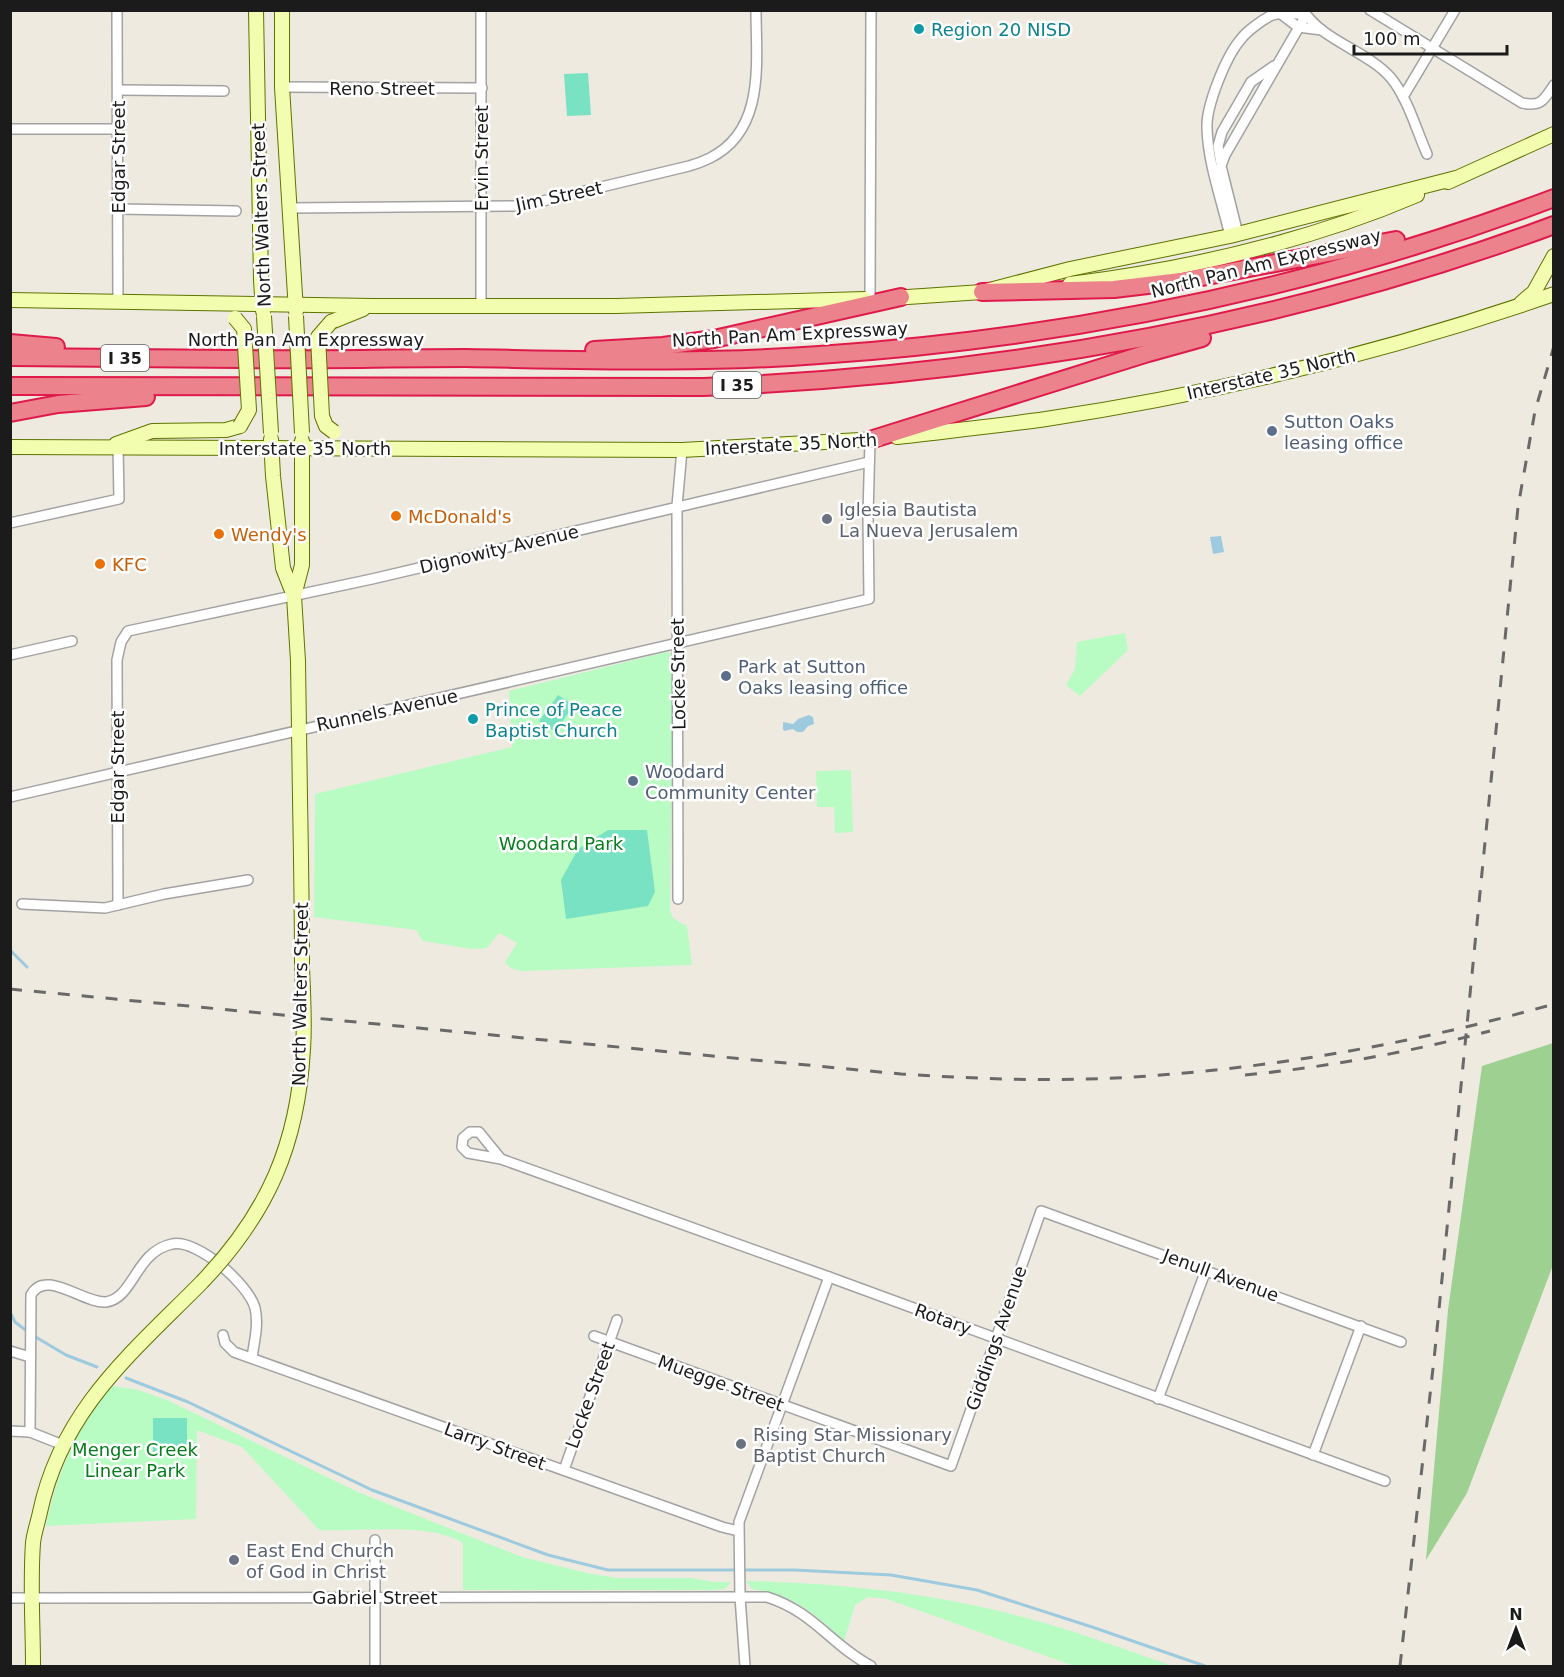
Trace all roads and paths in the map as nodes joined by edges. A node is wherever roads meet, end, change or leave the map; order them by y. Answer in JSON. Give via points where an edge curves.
{"nodes":[{"id":1,"x":117,"y":10,"type":"edge"},
{"id":2,"x":256,"y":10,"type":"edge"},
{"id":3,"x":282,"y":10,"type":"edge"},
{"id":4,"x":481,"y":10,"type":"edge"},
{"id":5,"x":756,"y":10,"type":"edge"},
{"id":6,"x":871,"y":10,"type":"edge"},
{"id":7,"x":1370,"y":10,"type":"edge"},
{"id":8,"x":1455,"y":10,"type":"edge"},
{"id":9,"x":1280,"y":12,"type":"edge"},
{"id":10,"x":1305,"y":13,"type":"edge"},
{"id":11,"x":1298,"y":27,"type":"junction"},
{"id":12,"x":1322,"y":30,"type":"junction"},
{"id":13,"x":1432,"y":48,"type":"junction"},
{"id":14,"x":1554,"y":85,"type":"edge"},
{"id":15,"x":282,"y":87,"type":"junction"},
{"id":16,"x":482,"y":88,"type":"junction"},
{"id":17,"x":118,"y":90,"type":"junction"},
{"id":18,"x":224,"y":91,"type":"dead end"},
{"id":19,"x":1403,"y":96,"type":"junction"},
{"id":20,"x":10,"y":129,"type":"edge"},
{"id":21,"x":118,"y":129,"type":"junction"},
{"id":22,"x":1554,"y":134,"type":"edge"},
{"id":23,"x":1426,"y":154,"type":"dead end"},
{"id":24,"x":1456,"y":178,"type":"junction"},
{"id":25,"x":1548,"y":200,"type":"edge"},
{"id":26,"x":481,"y":207,"type":"junction"},
{"id":27,"x":290,"y":208,"type":"junction"},
{"id":28,"x":118,"y":209,"type":"junction"},
{"id":29,"x":236,"y":211,"type":"dead end"},
{"id":30,"x":1510,"y":214,"type":"junction"},
{"id":31,"x":1554,"y":225,"type":"edge"},
{"id":32,"x":1234,"y":236,"type":"junction"},
{"id":33,"x":1554,"y":256,"type":"edge"},
{"id":34,"x":1450,"y":262,"type":"junction"},
{"id":35,"x":981,"y":292,"type":"junction"},
{"id":36,"x":1554,"y":294,"type":"edge"},
{"id":37,"x":902,"y":297,"type":"junction"},
{"id":38,"x":870,"y":299,"type":"junction"},
{"id":39,"x":10,"y":300,"type":"edge"},
{"id":40,"x":118,"y":303,"type":"junction"},
{"id":41,"x":177,"y":303,"type":"junction"},
{"id":42,"x":373,"y":306,"type":"junction"},
{"id":43,"x":481,"y":306,"type":"junction"},
{"id":44,"x":1518,"y":307,"type":"junction"},
{"id":45,"x":263,"y":310,"type":"junction"},
{"id":46,"x":296,"y":310,"type":"junction"},
{"id":47,"x":10,"y":343,"type":"edge"},
{"id":48,"x":10,"y":357,"type":"edge"},
{"id":49,"x":461,"y":358,"type":"junction"},
{"id":50,"x":239,"y":359,"type":"junction"},
{"id":51,"x":10,"y":386,"type":"edge"},
{"id":52,"x":236,"y":387,"type":"junction"},
{"id":53,"x":10,"y":413,"type":"edge"},
{"id":54,"x":870,"y":440,"type":"junction"},
{"id":55,"x":10,"y":447,"type":"edge"},
{"id":56,"x":112,"y":447,"type":"junction"},
{"id":57,"x":271,"y":448,"type":"junction"},
{"id":58,"x":302,"y":448,"type":"junction"},
{"id":59,"x":365,"y":448,"type":"junction"},
{"id":60,"x":682,"y":450,"type":"junction"},
{"id":61,"x":869,"y":462,"type":"junction"},
{"id":62,"x":677,"y":506,"type":"junction"},
{"id":63,"x":10,"y":523,"type":"edge"},
{"id":64,"x":294,"y":596,"type":"junction"},
{"id":65,"x":128,"y":631,"type":"joint"},
{"id":66,"x":72,"y":641,"type":"dead end"},
{"id":67,"x":678,"y":643,"type":"junction"},
{"id":68,"x":10,"y":656,"type":"edge"},
{"id":69,"x":300,"y":729,"type":"junction"},
{"id":70,"x":117,"y":772,"type":"junction"},
{"id":71,"x":10,"y":797,"type":"edge"},
{"id":72,"x":248,"y":880,"type":"dead end"},
{"id":73,"x":678,"y":899,"type":"dead end"},
{"id":74,"x":22,"y":904,"type":"dead end"},
{"id":75,"x":118,"y":905,"type":"junction"},
{"id":76,"x":501,"y":1159,"type":"dead end"},
{"id":77,"x":1041,"y":1211,"type":"joint"},
{"id":78,"x":1206,"y":1270,"type":"junction"},
{"id":79,"x":829,"y":1277,"type":"junction"},
{"id":80,"x":617,"y":1320,"type":"dead end"},
{"id":81,"x":1361,"y":1326,"type":"junction"},
{"id":82,"x":224,"y":1335,"type":"dead end"},
{"id":83,"x":594,"y":1336,"type":"dead end"},
{"id":84,"x":997,"y":1338,"type":"junction"},
{"id":85,"x":609,"y":1342,"type":"junction"},
{"id":86,"x":1401,"y":1342,"type":"dead end"},
{"id":87,"x":10,"y":1351,"type":"edge"},
{"id":88,"x":30,"y":1357,"type":"junction"},
{"id":89,"x":252,"y":1358,"type":"junction"},
{"id":90,"x":1158,"y":1399,"type":"junction"},
{"id":91,"x":782,"y":1405,"type":"junction"},
{"id":92,"x":10,"y":1431,"type":"edge"},
{"id":93,"x":30,"y":1432,"type":"junction"},
{"id":94,"x":63,"y":1445,"type":"junction"},
{"id":95,"x":1313,"y":1455,"type":"junction"},
{"id":96,"x":951,"y":1466,"type":"joint"},
{"id":97,"x":564,"y":1470,"type":"junction"},
{"id":98,"x":1385,"y":1481,"type":"dead end"},
{"id":99,"x":738,"y":1531,"type":"junction"},
{"id":100,"x":375,"y":1540,"type":"dead end"},
{"id":101,"x":375,"y":1597,"type":"junction"},
{"id":102,"x":740,"y":1597,"type":"junction"},
{"id":103,"x":10,"y":1598,"type":"edge"},
{"id":104,"x":33,"y":1598,"type":"junction"},
{"id":105,"x":33,"y":1666,"type":"edge"},
{"id":106,"x":375,"y":1666,"type":"edge"},
{"id":107,"x":745,"y":1666,"type":"edge"},
{"id":108,"x":871,"y":1666,"type":"edge"}],
"edges":[{"from":1,"to":17,"type":"street","name":"Edgar Street"},
{"from":2,"to":45,"type":"main road","name":"North Walters Street"},
{"from":3,"to":15,"type":"main road","name":"North Walters Street"},
{"from":4,"to":16,"type":"street","name":"Ervin Street"},
{"from":5,"to":26,"type":"street","name":"Jim Street","via":[[755,97],[747,120],[725,148],[689,166],[544,202]]},
{"from":6,"to":38,"type":"street"},
{"from":7,"to":13,"type":"street"},
{"from":8,"to":13,"type":"street"},
{"from":9,"to":10,"type":"street"},
{"from":9,"to":11,"type":"street"},
{"from":9,"to":32,"type":"street","via":[[1241,38],[1212,98],[1207,126],[1209,149]]},
{"from":10,"to":11,"type":"street"},
{"from":10,"to":12,"type":"street"},
{"from":11,"to":12,"type":"street"},
{"from":11,"to":32,"type":"street","via":[[1276,64],[1251,82],[1222,132],[1218,146]]},
{"from":12,"to":19,"type":"street","via":[[1370,60],[1391,78]]},
{"from":13,"to":14,"type":"street","via":[[1522,103],[1542,102]]},
{"from":13,"to":19,"type":"street"},
{"from":15,"to":16,"type":"street","name":"Reno Street"},
{"from":15,"to":27,"type":"main road","name":"North Walters Street"},
{"from":16,"to":26,"type":"street","name":"Ervin Street"},
{"from":17,"to":18,"type":"street"},
{"from":17,"to":21,"type":"street","name":"Edgar Street"},
{"from":19,"to":23,"type":"street"},
{"from":20,"to":21,"type":"street"},
{"from":21,"to":28,"type":"street","name":"Edgar Street"},
{"from":22,"to":24,"type":"main road"},
{"from":24,"to":32,"type":"main road"},
{"from":24,"to":35,"type":"main road","via":[[1381,210],[1215,259],[1115,278]]},
{"from":25,"to":30,"type":"highway","name":"North Pan Am Expressway","number":"I 35"},
{"from":26,"to":27,"type":"street","name":"Jim Street"},
{"from":26,"to":43,"type":"street","name":"Ervin Street"},
{"from":27,"to":46,"type":"main road","name":"North Walters Street"},
{"from":28,"to":29,"type":"street"},
{"from":28,"to":40,"type":"street","name":"Edgar Street"},
{"from":30,"to":35,"type":"highway","via":[[1373,245],[1181,281],[1114,289]]},
{"from":30,"to":49,"type":"highway","name":"North Pan Am Expressway","number":"I 35","via":[[1260,288],[1037,331],[864,352],[704,362]]},
{"from":31,"to":34,"type":"highway","number":"I 35"},
{"from":32,"to":35,"type":"main road","via":[[1070,269]]},
{"from":33,"to":44,"type":"main road","via":[[1534,292]]},
{"from":34,"to":52,"type":"highway","number":"I 35","via":[[1194,330],[1051,355],[902,374],[703,387]]},
{"from":34,"to":54,"type":"highway","via":[[1368,296],[1148,353]]},
{"from":35,"to":37,"type":"main road"},
{"from":36,"to":44,"type":"main road","name":"Interstate 35 North"},
{"from":37,"to":38,"type":"main road"},
{"from":37,"to":49,"type":"highway","via":[[691,343]]},
{"from":38,"to":43,"type":"main road"},
{"from":39,"to":40,"type":"main road"},
{"from":40,"to":41,"type":"main road"},
{"from":41,"to":45,"type":"main road"},
{"from":41,"to":56,"type":"main road","bridge":true,"via":[[217,311],[235,318],[244,329],[249,411],[240,426],[226,430],[152,431]]},
{"from":42,"to":43,"type":"main road"},
{"from":42,"to":46,"type":"main road"},
{"from":42,"to":59,"type":"main road","bridge":true,"via":[[331,322],[318,337],[322,416],[326,426]]},
{"from":44,"to":54,"type":"main road","name":"Interstate 35 North","via":[[1302,369],[1158,399],[1047,419]]},
{"from":45,"to":46,"type":"main road"},
{"from":45,"to":57,"type":"main road","name":"North Walters Street","bridge":true},
{"from":46,"to":58,"type":"main road","name":"North Walters Street","bridge":true},
{"from":47,"to":50,"type":"highway"},
{"from":48,"to":50,"type":"highway","name":"North Pan Am Expressway","number":"I 35"},
{"from":49,"to":50,"type":"highway","name":"North Pan Am Expressway","number":"I 35"},
{"from":51,"to":52,"type":"highway","number":"I 35"},
{"from":52,"to":53,"type":"highway","via":[[58,404]]},
{"from":54,"to":60,"type":"main road","name":"Interstate 35 North"},
{"from":54,"to":61,"type":"street"},
{"from":55,"to":56,"type":"main road","name":"Interstate 35 North"},
{"from":56,"to":57,"type":"main road","name":"Interstate 35 North"},
{"from":56,"to":63,"type":"street","via":[[119,499]]},
{"from":57,"to":58,"type":"main road","name":"Interstate 35 North"},
{"from":57,"to":64,"type":"main road","name":"North Walters Street","via":[[283,568]]},
{"from":58,"to":59,"type":"main road","name":"Interstate 35 North"},
{"from":58,"to":64,"type":"main road","name":"North Walters Street","via":[[302,565]]},
{"from":59,"to":60,"type":"main road","name":"Interstate 35 North"},
{"from":60,"to":62,"type":"street","name":"Locke Street"},
{"from":61,"to":62,"type":"street","name":"Dignowity Avenue"},
{"from":61,"to":67,"type":"street","name":"Runnels Avenue","via":[[869,599]]},
{"from":62,"to":64,"type":"street","name":"Dignowity Avenue"},
{"from":62,"to":67,"type":"street","name":"Locke Street"},
{"from":64,"to":65,"type":"street","name":"Dignowity Avenue"},
{"from":64,"to":69,"type":"main road","name":"North Walters Street"},
{"from":65,"to":70,"type":"street","name":"Edgar Street","via":[[117,660]]},
{"from":66,"to":68,"type":"street"},
{"from":67,"to":69,"type":"street","name":"Runnels Avenue"},
{"from":67,"to":73,"type":"street","name":"Locke Street"},
{"from":69,"to":70,"type":"street","name":"Runnels Avenue"},
{"from":69,"to":94,"type":"main road","name":"North Walters Street","bridge":true,"via":[[304,1039],[289,1143],[256,1214],[226,1257],[111,1375],[79,1415]]},
{"from":70,"to":71,"type":"street","name":"Runnels Avenue"},
{"from":70,"to":75,"type":"street","name":"Edgar Street"},
{"from":72,"to":75,"type":"street"},
{"from":74,"to":75,"type":"street","via":[[96,908]]},
{"from":76,"to":79,"type":"street","name":"Rotary"},
{"from":77,"to":78,"type":"street","name":"Jenull Avenue"},
{"from":77,"to":84,"type":"street","name":"Giddings Avenue"},
{"from":78,"to":81,"type":"street","name":"Jenull Avenue"},
{"from":78,"to":90,"type":"street"},
{"from":79,"to":84,"type":"street","name":"Rotary"},
{"from":79,"to":91,"type":"street"},
{"from":80,"to":85,"type":"street","name":"Locke Street"},
{"from":81,"to":86,"type":"street","name":"Jenull Avenue"},
{"from":81,"to":95,"type":"street"},
{"from":82,"to":89,"type":"street","name":"Larry Street","via":[[225,1343],[234,1352]]},
{"from":83,"to":85,"type":"street","name":"Muegge Street"},
{"from":84,"to":90,"type":"street","name":"Rotary"},
{"from":84,"to":96,"type":"street","name":"Giddings Avenue"},
{"from":85,"to":91,"type":"street","name":"Muegge Street"},
{"from":85,"to":97,"type":"street","name":"Locke Street"},
{"from":87,"to":88,"type":"street"},
{"from":88,"to":89,"type":"street","via":[[31,1295],[37,1287],[50,1284],[96,1301],[114,1300],[122,1295],[150,1254],[171,1244],[184,1244],[212,1257],[252,1301],[257,1324]]},
{"from":88,"to":93,"type":"street"},
{"from":89,"to":97,"type":"street","name":"Larry Street"},
{"from":90,"to":95,"type":"street","name":"Rotary"},
{"from":91,"to":96,"type":"street","name":"Muegge Street"},
{"from":91,"to":99,"type":"street"},
{"from":92,"to":93,"type":"street"},
{"from":93,"to":94,"type":"street"},
{"from":94,"to":104,"type":"main road","name":"North Walters Street","via":[[46,1487],[33,1542]]},
{"from":95,"to":98,"type":"street","name":"Rotary"},
{"from":97,"to":99,"type":"street","name":"Larry Street"},
{"from":99,"to":102,"type":"street"},
{"from":100,"to":101,"type":"street"},
{"from":101,"to":102,"type":"street","name":"Gabriel Street"},
{"from":101,"to":104,"type":"street","name":"Gabriel Street"},
{"from":101,"to":106,"type":"street"},
{"from":102,"to":107,"type":"street"},
{"from":102,"to":108,"type":"street","name":"Gabriel Street","via":[[767,1597],[798,1610]]},
{"from":103,"to":104,"type":"street","name":"Gabriel Street"},
{"from":104,"to":105,"type":"main road","name":"North Walters Street"}]}
